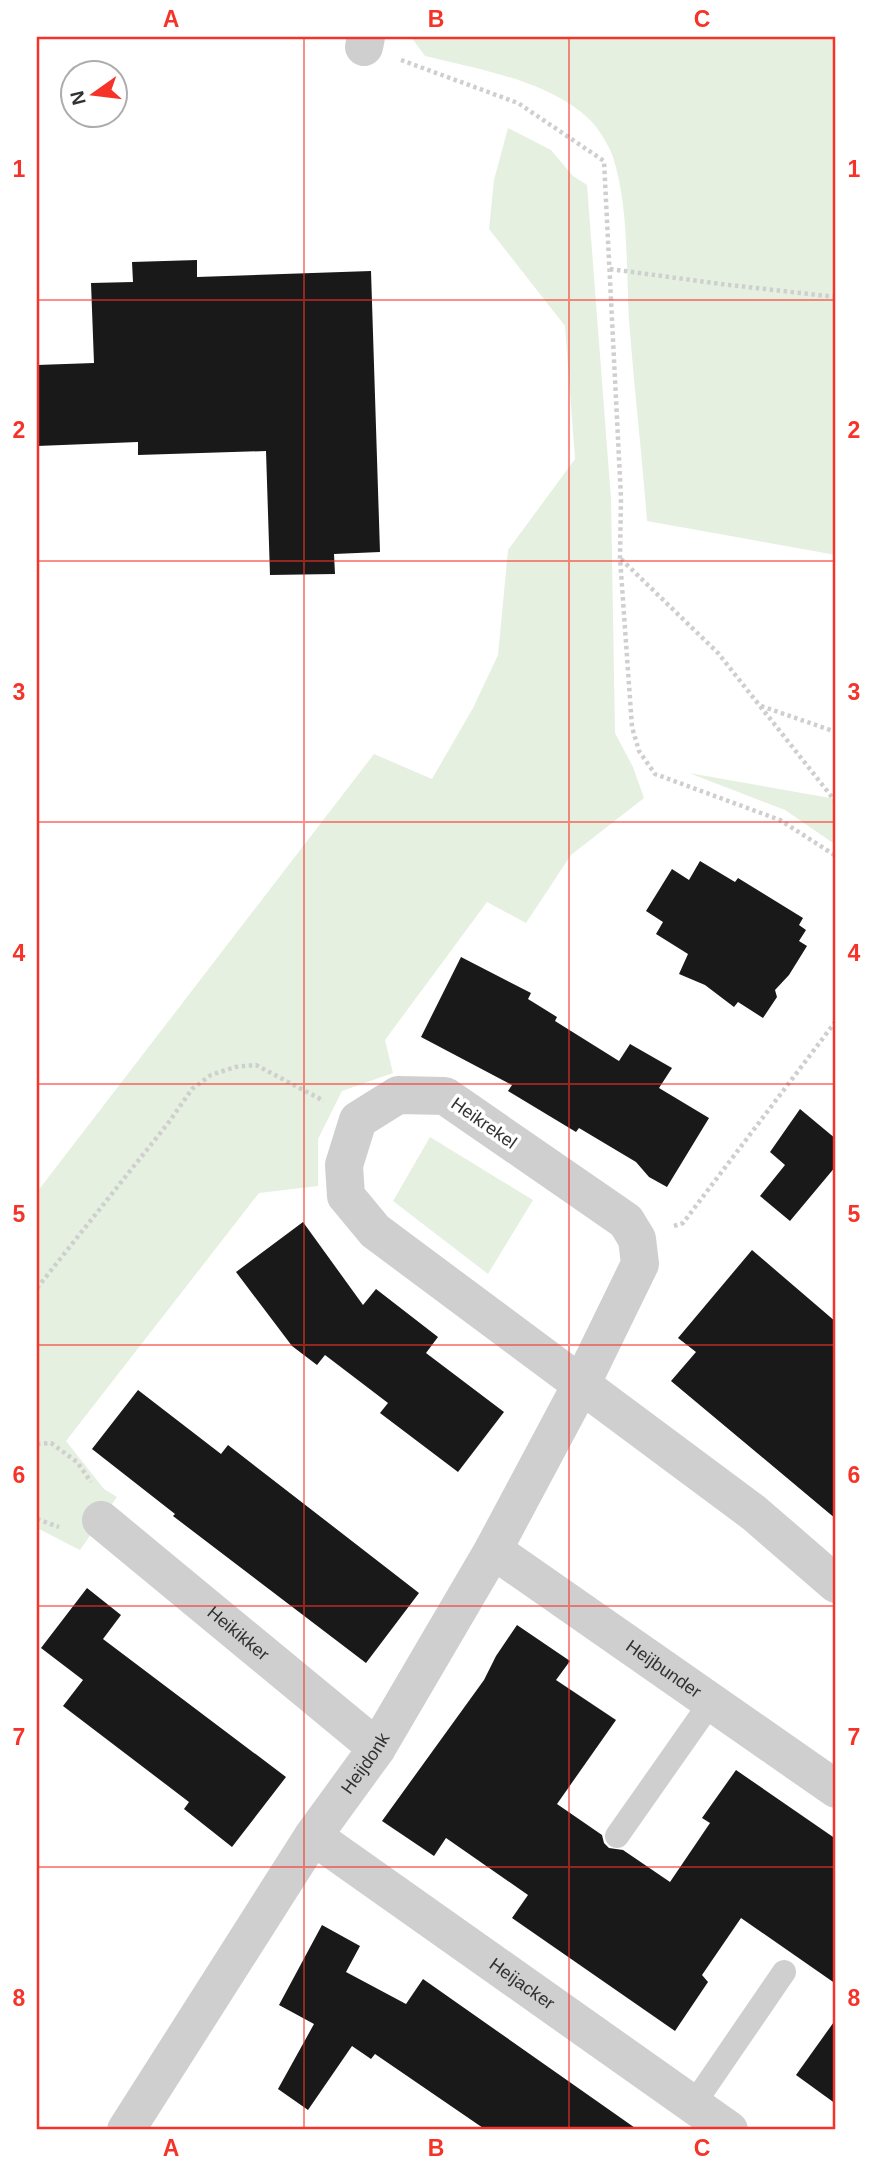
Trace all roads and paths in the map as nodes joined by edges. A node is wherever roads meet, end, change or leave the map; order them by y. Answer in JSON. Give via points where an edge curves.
{"nodes":[{"id":1,"x":365,"y":42,"type":"edge"},
{"id":2,"x":610,"y":269,"type":"junction"},
{"id":3,"x":836,"y":297,"type":"edge"},
{"id":4,"x":620,"y":558,"type":"junction"},
{"id":5,"x":760,"y":705,"type":"junction"},
{"id":6,"x":836,"y":732,"type":"edge"},
{"id":7,"x":836,"y":802,"type":"edge"},
{"id":8,"x":836,"y":856,"type":"edge"},
{"id":9,"x":836,"y":1021,"type":"edge"},
{"id":10,"x":358,"y":1120,"type":"junction"},
{"id":11,"x":637,"y":1239,"type":"junction"},
{"id":12,"x":37,"y":1288,"type":"edge"},
{"id":13,"x":581,"y":1385,"type":"junction"},
{"id":14,"x":37,"y":1444,"type":"edge"},
{"id":15,"x":101,"y":1520,"type":"joint"},
{"id":16,"x":493,"y":1550,"type":"junction"},
{"id":17,"x":836,"y":1584,"type":"edge"},
{"id":18,"x":711,"y":1702,"type":"junction"},
{"id":19,"x":377,"y":1748,"type":"junction"},
{"id":20,"x":836,"y":1789,"type":"edge"},
{"id":21,"x":313,"y":1836,"type":"junction"},
{"id":22,"x":617,"y":1836,"type":"dead end"},
{"id":23,"x":784,"y":1972,"type":"dead end"},
{"id":24,"x":693,"y":2105,"type":"junction"},
{"id":25,"x":126,"y":2130,"type":"edge"},
{"id":26,"x":729,"y":2130,"type":"edge"}],
"edges":[{"from":1,"to":2,"type":"path","via":[[517,103],[604,161]]},
{"from":2,"to":3,"type":"path"},
{"from":2,"to":4,"type":"path"},
{"from":4,"to":5,"type":"path","via":[[718,653]]},
{"from":4,"to":8,"type":"path","via":[[632,727],[639,751],[655,774],[780,820]]},
{"from":5,"to":6,"type":"path"},
{"from":5,"to":7,"type":"path"},
{"from":9,"to":11,"type":"path","via":[[683,1223]]},
{"from":10,"to":11,"type":"street","name":"Heikrekel","via":[[398,1095],[444,1096],[626,1221]]},
{"from":10,"to":12,"type":"path","via":[[256,1065],[211,1075],[192,1089]]},
{"from":10,"to":13,"type":"street","via":[[344,1165],[346,1196],[375,1231]]},
{"from":11,"to":13,"type":"street","via":[[640,1264]]},
{"from":13,"to":16,"type":"street","name":"Heijdonk"},
{"from":13,"to":17,"type":"street","via":[[754,1513]]},
{"from":14,"to":15,"type":"path","via":[[51,1443],[77,1462],[94,1487]]},
{"from":15,"to":19,"type":"street","name":"Heikikker"},
{"from":16,"to":18,"type":"street","name":"Heijbunder"},
{"from":16,"to":19,"type":"street","name":"Heijdonk"},
{"from":18,"to":20,"type":"street","name":"Heijbunder"},
{"from":18,"to":22,"type":"lane"},
{"from":19,"to":21,"type":"street","name":"Heijdonk"},
{"from":21,"to":24,"type":"street","name":"Heijacker"},
{"from":21,"to":25,"type":"street","name":"Heijdonk"},
{"from":23,"to":24,"type":"lane"},
{"from":24,"to":26,"type":"street","name":"Heijacker"}]}
